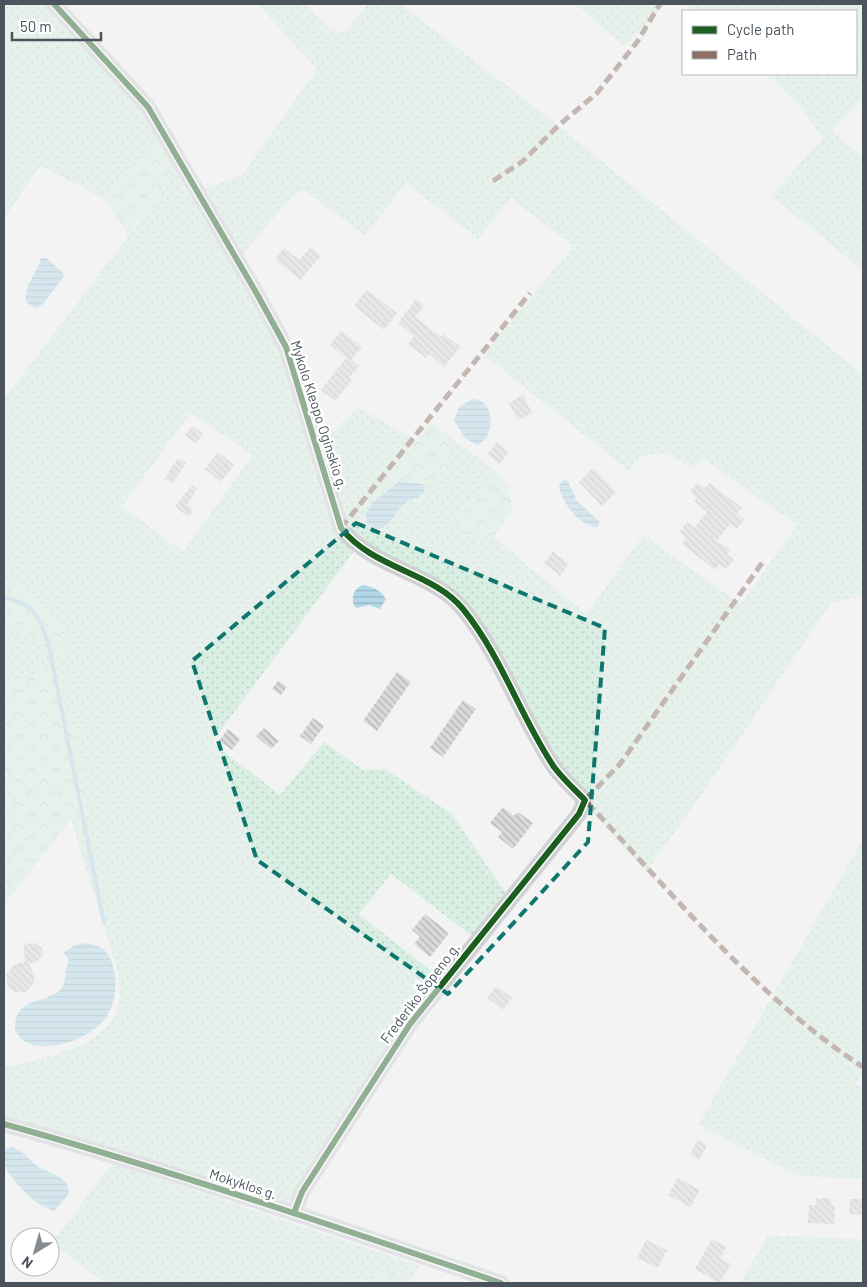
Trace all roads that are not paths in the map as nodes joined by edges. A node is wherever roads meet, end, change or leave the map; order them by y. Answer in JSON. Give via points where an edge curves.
{"nodes":[{"id":1,"x":54,"y":4,"type":"edge"},
{"id":2,"x":585,"y":800,"type":"joint"},
{"id":3,"x":4,"y":1124,"type":"edge"},
{"id":4,"x":294,"y":1213,"type":"junction"},
{"id":5,"x":502,"y":1283,"type":"edge"}],
"edges":[{"from":1,"to":2,"type":"street","name":"Mykolo Kleopo Oginskio g.","via":[[148,107],[258,294],[286,348],[342,528],[361,549],[437,588],[463,609],[499,661],[555,768]]},
{"from":2,"to":4,"type":"street","name":"Frederiko Šopeno g.","via":[[579,814],[410,1024],[302,1192]]},
{"from":3,"to":4,"type":"street","name":"Mokyklos g."},
{"from":4,"to":5,"type":"street","name":"Mokyklos g."}]}
